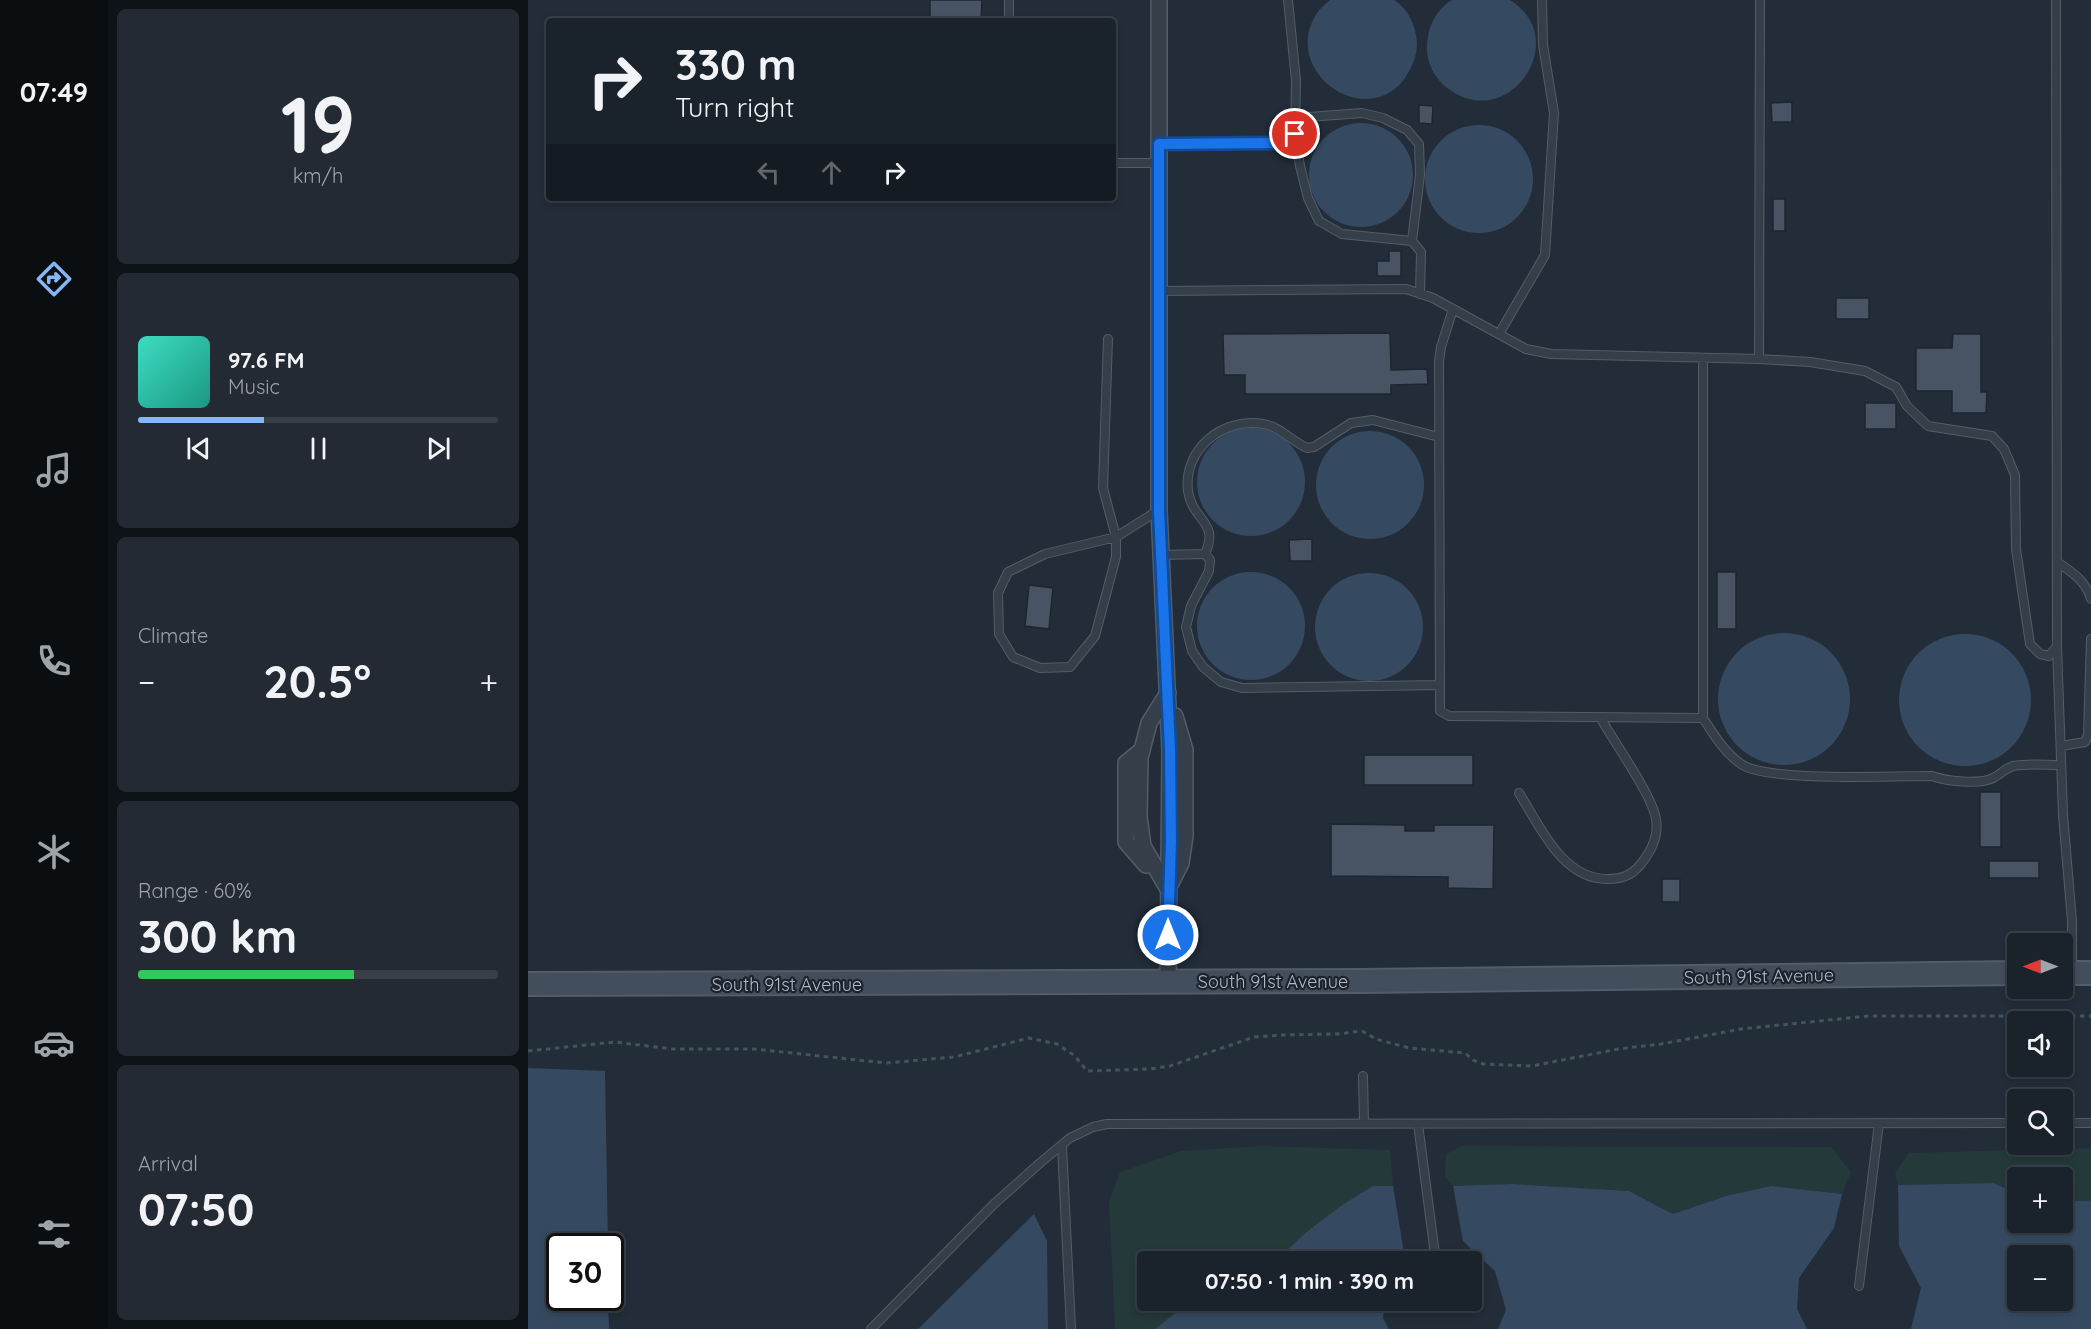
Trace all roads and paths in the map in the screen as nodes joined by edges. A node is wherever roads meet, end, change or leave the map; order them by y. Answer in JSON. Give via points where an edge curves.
{"nodes":[{"id":1,"x":1009,"y":0,"type":"edge"},
{"id":2,"x":1159,"y":0,"type":"edge"},
{"id":3,"x":1288,"y":0,"type":"edge"},
{"id":4,"x":1542,"y":0,"type":"edge"},
{"id":5,"x":1760,"y":0,"type":"edge"},
{"id":6,"x":2056,"y":0,"type":"edge"},
{"id":7,"x":1009,"y":18,"type":"edge"},
{"id":8,"x":1295,"y":118,"type":"junction"},
{"id":9,"x":1295,"y":134,"type":"junction"},
{"id":10,"x":1159,"y":144,"type":"junction"},
{"id":11,"x":1116,"y":163,"type":"edge"},
{"id":12,"x":1159,"y":163,"type":"junction"},
{"id":13,"x":1412,"y":241,"type":"junction"},
{"id":14,"x":1159,"y":291,"type":"junction"},
{"id":15,"x":1420,"y":294,"type":"junction"},
{"id":16,"x":1453,"y":309,"type":"junction"},
{"id":17,"x":1499,"y":334,"type":"junction"},
{"id":18,"x":1108,"y":339,"type":"dead end"},
{"id":19,"x":1703,"y":358,"type":"junction"},
{"id":20,"x":1759,"y":359,"type":"junction"},
{"id":21,"x":1439,"y":437,"type":"junction"},
{"id":22,"x":1159,"y":510,"type":"junction"},
{"id":23,"x":1116,"y":537,"type":"junction"},
{"id":24,"x":1205,"y":554,"type":"junction"},
{"id":25,"x":1161,"y":555,"type":"junction"},
{"id":26,"x":2057,"y":562,"type":"junction"},
{"id":27,"x":2091,"y":599,"type":"edge"},
{"id":28,"x":2091,"y":639,"type":"edge"},
{"id":29,"x":2057,"y":646,"type":"junction"},
{"id":30,"x":1440,"y":685,"type":"junction"},
{"id":31,"x":1168,"y":693,"type":"junction"},
{"id":32,"x":1603,"y":717,"type":"junction"},
{"id":33,"x":1703,"y":718,"type":"junction"},
{"id":34,"x":2061,"y":746,"type":"junction"},
{"id":35,"x":2061,"y":765,"type":"junction"},
{"id":36,"x":1519,"y":793,"type":"dead end"},
{"id":37,"x":1168,"y":889,"type":"junction"},
{"id":38,"x":2007,"y":973,"type":"edge"},
{"id":39,"x":2075,"y":973,"type":"edge"},
{"id":40,"x":1168,"y":981,"type":"junction"},
{"id":41,"x":528,"y":984,"type":"edge"},
{"id":42,"x":2091,"y":1016,"type":"edge"},
{"id":43,"x":528,"y":1051,"type":"edge"},
{"id":44,"x":1363,"y":1076,"type":"dead end"},
{"id":45,"x":1364,"y":1123,"type":"junction"},
{"id":46,"x":1418,"y":1124,"type":"junction"},
{"id":47,"x":1879,"y":1124,"type":"junction"},
{"id":48,"x":2007,"y":1124,"type":"edge"},
{"id":49,"x":2073,"y":1124,"type":"edge"},
{"id":50,"x":2091,"y":1124,"type":"edge"},
{"id":51,"x":1062,"y":1145,"type":"junction"},
{"id":52,"x":1435,"y":1251,"type":"edge"},
{"id":53,"x":1859,"y":1286,"type":"dead end"},
{"id":54,"x":871,"y":1329,"type":"edge"},
{"id":55,"x":1071,"y":1329,"type":"edge"}],
"edges":[{"from":1,"to":7,"type":"lane"},
{"from":2,"to":10,"type":"street"},
{"from":3,"to":8,"type":"lane","via":[[1296,81]]},
{"from":4,"to":17,"type":"lane","via":[[1543,45],[1554,113],[1545,255]]},
{"from":5,"to":20,"type":"lane"},
{"from":6,"to":26,"type":"lane"},
{"from":8,"to":9,"type":"lane"},
{"from":8,"to":13,"type":"lane","via":[[1362,113],[1407,130],[1419,144],[1420,176]]},
{"from":9,"to":10,"type":"lane","via":[[1280,143]]},
{"from":9,"to":13,"type":"lane","via":[[1308,198],[1319,221],[1342,234]]},
{"from":10,"to":12,"type":"street"},
{"from":11,"to":12,"type":"lane"},
{"from":12,"to":14,"type":"street"},
{"from":13,"to":15,"type":"lane","via":[[1420,252]]},
{"from":14,"to":15,"type":"lane","via":[[1406,289]]},
{"from":14,"to":22,"type":"street"},
{"from":15,"to":16,"type":"lane"},
{"from":16,"to":17,"type":"lane"},
{"from":16,"to":21,"type":"lane","via":[[1439,362]]},
{"from":17,"to":19,"type":"lane","via":[[1526,349],[1551,354]]},
{"from":18,"to":23,"type":"lane","via":[[1103,488]]},
{"from":19,"to":20,"type":"lane"},
{"from":19,"to":33,"type":"lane"},
{"from":20,"to":29,"type":"lane","via":[[1865,370],[1896,387],[1907,406],[1928,426],[1992,436],[2004,449],[2015,475],[2016,549],[2030,644],[2040,654],[2049,656]]},
{"from":21,"to":24,"type":"lane","via":[[1373,420],[1351,423],[1307,448],[1284,431],[1263,424],[1243,423],[1216,432],[1199,449],[1188,478],[1190,501],[1210,533]]},
{"from":21,"to":30,"type":"lane"},
{"from":22,"to":23,"type":"lane"},
{"from":22,"to":25,"type":"street"},
{"from":23,"to":23,"type":"lane","via":[[1045,554],[1008,572],[998,593],[999,634],[1013,657],[1040,668],[1070,667],[1095,636],[1116,557]]},
{"from":24,"to":25,"type":"lane"},
{"from":24,"to":30,"type":"lane","via":[[1210,560],[1209,571],[1191,606],[1186,627],[1192,651],[1221,682],[1242,688]]},
{"from":25,"to":31,"type":"street"},
{"from":26,"to":27,"type":"lane","via":[[2088,587]]},
{"from":26,"to":29,"type":"lane"},
{"from":28,"to":34,"type":"lane","via":[[2088,735],[2085,742]]},
{"from":29,"to":34,"type":"lane"},
{"from":30,"to":32,"type":"lane","via":[[1440,711],[1449,716]]},
{"from":31,"to":37,"type":"street","via":[[1185,750],[1185,836],[1181,863]]},
{"from":31,"to":37,"type":"street","via":[[1149,723],[1140,758],[1140,833],[1143,846]]},
{"from":32,"to":33,"type":"lane"},
{"from":32,"to":36,"type":"lane","via":[[1656,819],[1652,847],[1634,873],[1618,879],[1598,879],[1578,872],[1558,854]]},
{"from":33,"to":35,"type":"lane","via":[[1723,748],[1742,766],[1761,771],[1792,775],[1932,776],[1945,781],[1986,780],[2016,766]]},
{"from":34,"to":35,"type":"lane"},
{"from":35,"to":39,"type":"lane"},
{"from":37,"to":40,"type":"street"},
{"from":38,"to":40,"type":"main road","name":"South 91st Avenue"},
{"from":40,"to":41,"type":"main road","name":"South 91st Avenue"},
{"from":42,"to":43,"type":"path","via":[[1868,1016],[1741,1029],[1532,1066],[1483,1064],[1465,1053],[1409,1048],[1362,1031],[1254,1037],[1170,1066],[1087,1071],[1056,1044],[1029,1038],[954,1057],[886,1063],[754,1049],[672,1049],[615,1042]]},
{"from":44,"to":45,"type":"lane"},
{"from":45,"to":46,"type":"lane"},
{"from":45,"to":51,"type":"lane","via":[[1107,1124],[1093,1127]]},
{"from":46,"to":47,"type":"lane"},
{"from":46,"to":52,"type":"lane"},
{"from":47,"to":48,"type":"lane"},
{"from":47,"to":53,"type":"lane"},
{"from":49,"to":50,"type":"lane"},
{"from":51,"to":54,"type":"lane","via":[[994,1204]]},
{"from":51,"to":55,"type":"lane"}]}
